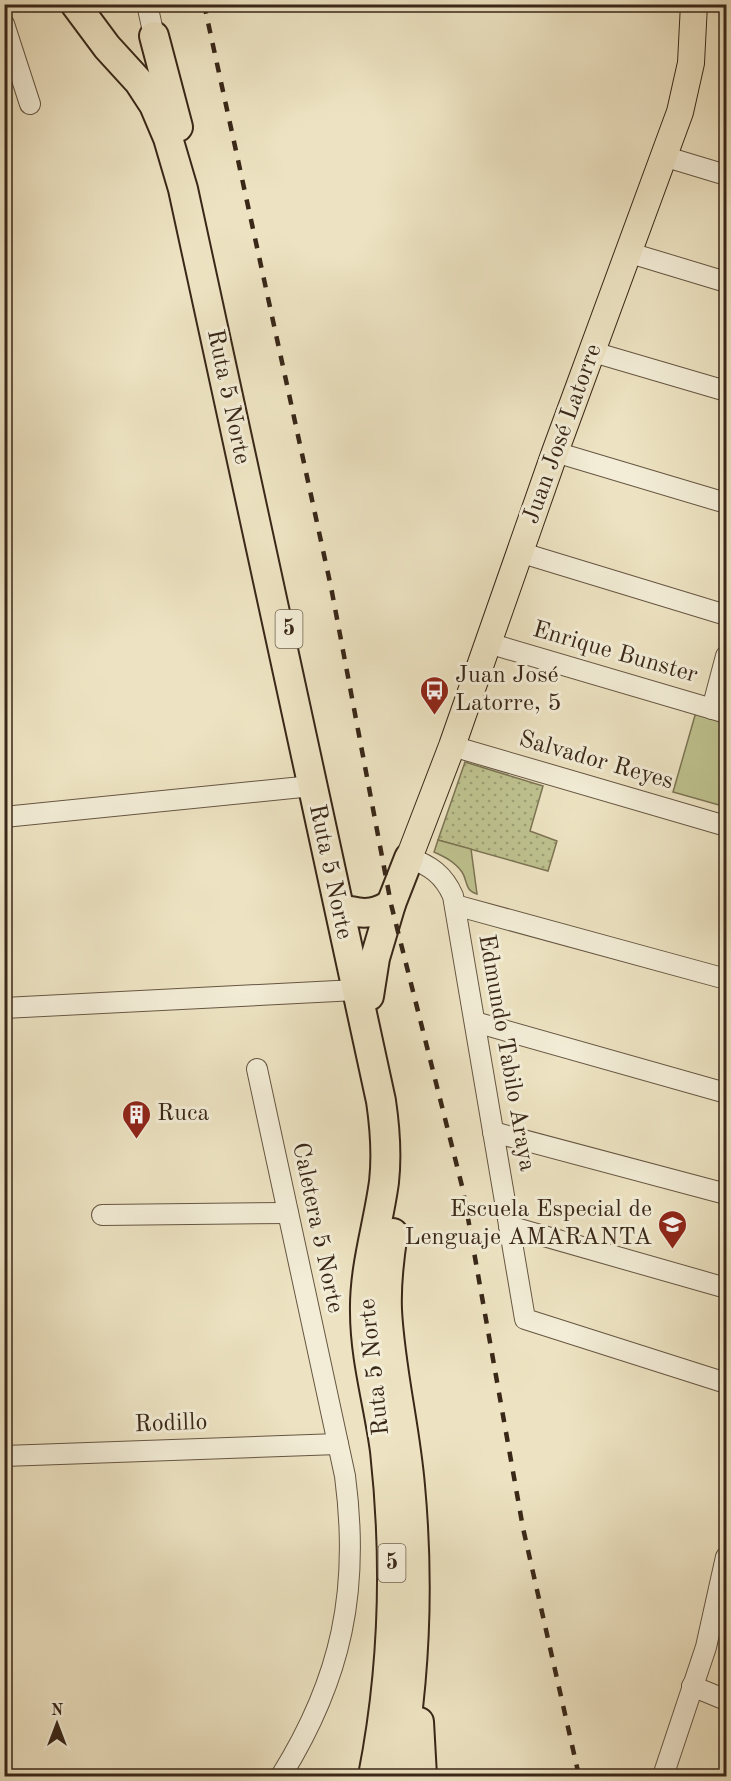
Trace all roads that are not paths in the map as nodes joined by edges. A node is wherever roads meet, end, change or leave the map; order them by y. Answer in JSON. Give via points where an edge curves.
{"nodes":[{"id":1,"x":75,"y":4,"type":"edge"},
{"id":2,"x":90,"y":4,"type":"edge"},
{"id":3,"x":147,"y":4,"type":"edge"},
{"id":4,"x":694,"y":4,"type":"edge"},
{"id":5,"x":4,"y":24,"type":"edge"},
{"id":6,"x":154,"y":36,"type":"joint"},
{"id":7,"x":30,"y":104,"type":"dead end"},
{"id":8,"x":180,"y":135,"type":"junction"},
{"id":9,"x":663,"y":156,"type":"junction"},
{"id":10,"x":726,"y":175,"type":"edge"},
{"id":11,"x":630,"y":253,"type":"junction"},
{"id":12,"x":726,"y":282,"type":"edge"},
{"id":13,"x":593,"y":352,"type":"junction"},
{"id":14,"x":726,"y":391,"type":"edge"},
{"id":15,"x":555,"y":452,"type":"junction"},
{"id":16,"x":726,"y":503,"type":"edge"},
{"id":17,"x":519,"y":552,"type":"junction"},
{"id":18,"x":726,"y":615,"type":"edge"},
{"id":19,"x":488,"y":643,"type":"junction"},
{"id":20,"x":726,"y":656,"type":"edge"},
{"id":21,"x":719,"y":711,"type":"edge"},
{"id":22,"x":452,"y":746,"type":"junction"},
{"id":23,"x":312,"y":786,"type":"junction"},
{"id":24,"x":4,"y":817,"type":"edge"},
{"id":25,"x":726,"y":826,"type":"edge"},
{"id":26,"x":409,"y":858,"type":"junction"},
{"id":27,"x":391,"y":904,"type":"junction"},
{"id":28,"x":455,"y":905,"type":"junction"},
{"id":29,"x":351,"y":911,"type":"junction"},
{"id":30,"x":726,"y":979,"type":"edge"},
{"id":31,"x":363,"y":993,"type":"junction"},
{"id":32,"x":4,"y":1008,"type":"edge"},
{"id":33,"x":475,"y":1022,"type":"junction"},
{"id":34,"x":257,"y":1069,"type":"dead end"},
{"id":35,"x":726,"y":1093,"type":"edge"},
{"id":36,"x":493,"y":1132,"type":"junction"},
{"id":37,"x":726,"y":1194,"type":"edge"},
{"id":38,"x":288,"y":1213,"type":"junction"},
{"id":39,"x":102,"y":1215,"type":"dead end"},
{"id":40,"x":509,"y":1226,"type":"junction"},
{"id":41,"x":726,"y":1288,"type":"edge"},
{"id":42,"x":726,"y":1383,"type":"edge"},
{"id":43,"x":338,"y":1444,"type":"junction"},
{"id":44,"x":4,"y":1456,"type":"edge"},
{"id":45,"x":726,"y":1557,"type":"edge"},
{"id":46,"x":415,"y":1615,"type":"junction"},
{"id":47,"x":692,"y":1686,"type":"junction"},
{"id":48,"x":726,"y":1700,"type":"edge"},
{"id":49,"x":281,"y":1776,"type":"edge"},
{"id":50,"x":373,"y":1776,"type":"edge"},
{"id":51,"x":398,"y":1776,"type":"edge"},
{"id":52,"x":422,"y":1776,"type":"edge"},
{"id":53,"x":663,"y":1776,"type":"edge"}],
"edges":[{"from":1,"to":23,"type":"highway","name":"Ruta 5 Norte","number":"5","via":[[139,82],[168,138],[183,189]]},
{"from":2,"to":8,"type":"highway","name":"Ruta 5 Norte","number":"5","via":[[154,86]]},
{"from":3,"to":6,"type":"street"},
{"from":4,"to":9,"type":"main road","name":"Juan José Latorre","via":[[686,89]]},
{"from":5,"to":7,"type":"street"},
{"from":6,"to":8,"type":"highway"},
{"from":8,"to":29,"type":"highway","name":"Ruta 5 Norte","number":"5"},
{"from":9,"to":10,"type":"street"},
{"from":9,"to":11,"type":"main road","name":"Juan José Latorre"},
{"from":11,"to":12,"type":"street"},
{"from":11,"to":13,"type":"main road","name":"Juan José Latorre"},
{"from":13,"to":14,"type":"street"},
{"from":13,"to":15,"type":"main road","name":"Juan José Latorre"},
{"from":15,"to":16,"type":"street"},
{"from":15,"to":17,"type":"main road","name":"Juan José Latorre"},
{"from":17,"to":18,"type":"street"},
{"from":17,"to":19,"type":"main road","name":"Juan José Latorre"},
{"from":19,"to":21,"type":"street","name":"Enrique Bunster"},
{"from":19,"to":22,"type":"main road","name":"Juan José Latorre"},
{"from":20,"to":21,"type":"street"},
{"from":22,"to":25,"type":"street","name":"Salvador Reyes"},
{"from":22,"to":26,"type":"main road","name":"Juan José Latorre"},
{"from":23,"to":24,"type":"street"},
{"from":23,"to":31,"type":"highway","name":"Ruta 5 Norte","number":"5"},
{"from":26,"to":27,"type":"highway"},
{"from":26,"to":28,"type":"street","name":"Edmundo Tabilo Araya","via":[[439,874],[450,888]]},
{"from":27,"to":29,"type":"highway","via":[[375,913]]},
{"from":27,"to":31,"type":"highway"},
{"from":28,"to":30,"type":"street"},
{"from":28,"to":33,"type":"street","name":"Edmundo Tabilo Araya"},
{"from":29,"to":31,"type":"highway","name":"Ruta 5 Norte","number":"5"},
{"from":31,"to":32,"type":"street"},
{"from":31,"to":46,"type":"highway","name":"Ruta 5 Norte","number":"5","via":[[399,1154],[399,1195],[389,1259],[387,1311],[410,1485]]},
{"from":31,"to":50,"type":"highway","name":"Ruta 5 Norte","number":"5","via":[[386,1146],[384,1183],[365,1296],[366,1332],[385,1452],[392,1582],[389,1666]]},
{"from":33,"to":35,"type":"street"},
{"from":33,"to":36,"type":"street","name":"Edmundo Tabilo Araya"},
{"from":34,"to":38,"type":"street","name":"Caletera 5 Norte"},
{"from":36,"to":37,"type":"street"},
{"from":36,"to":40,"type":"street","name":"Edmundo Tabilo Araya"},
{"from":38,"to":39,"type":"street"},
{"from":38,"to":43,"type":"street","name":"Caletera 5 Norte"},
{"from":40,"to":41,"type":"street"},
{"from":40,"to":42,"type":"street","name":"Edmundo Tabilo Araya","via":[[525,1319]]},
{"from":43,"to":44,"type":"street","name":"Rodillo"},
{"from":43,"to":49,"type":"street","name":"Caletera 5 Norte","via":[[351,1540],[342,1636],[311,1724]]},
{"from":45,"to":47,"type":"street","via":[[706,1647]]},
{"from":46,"to":51,"type":"highway","name":"Ruta 5 Norte","number":"5","via":[[409,1705]]},
{"from":46,"to":52,"type":"highway"},
{"from":47,"to":48,"type":"street"},
{"from":47,"to":53,"type":"street"}]}
